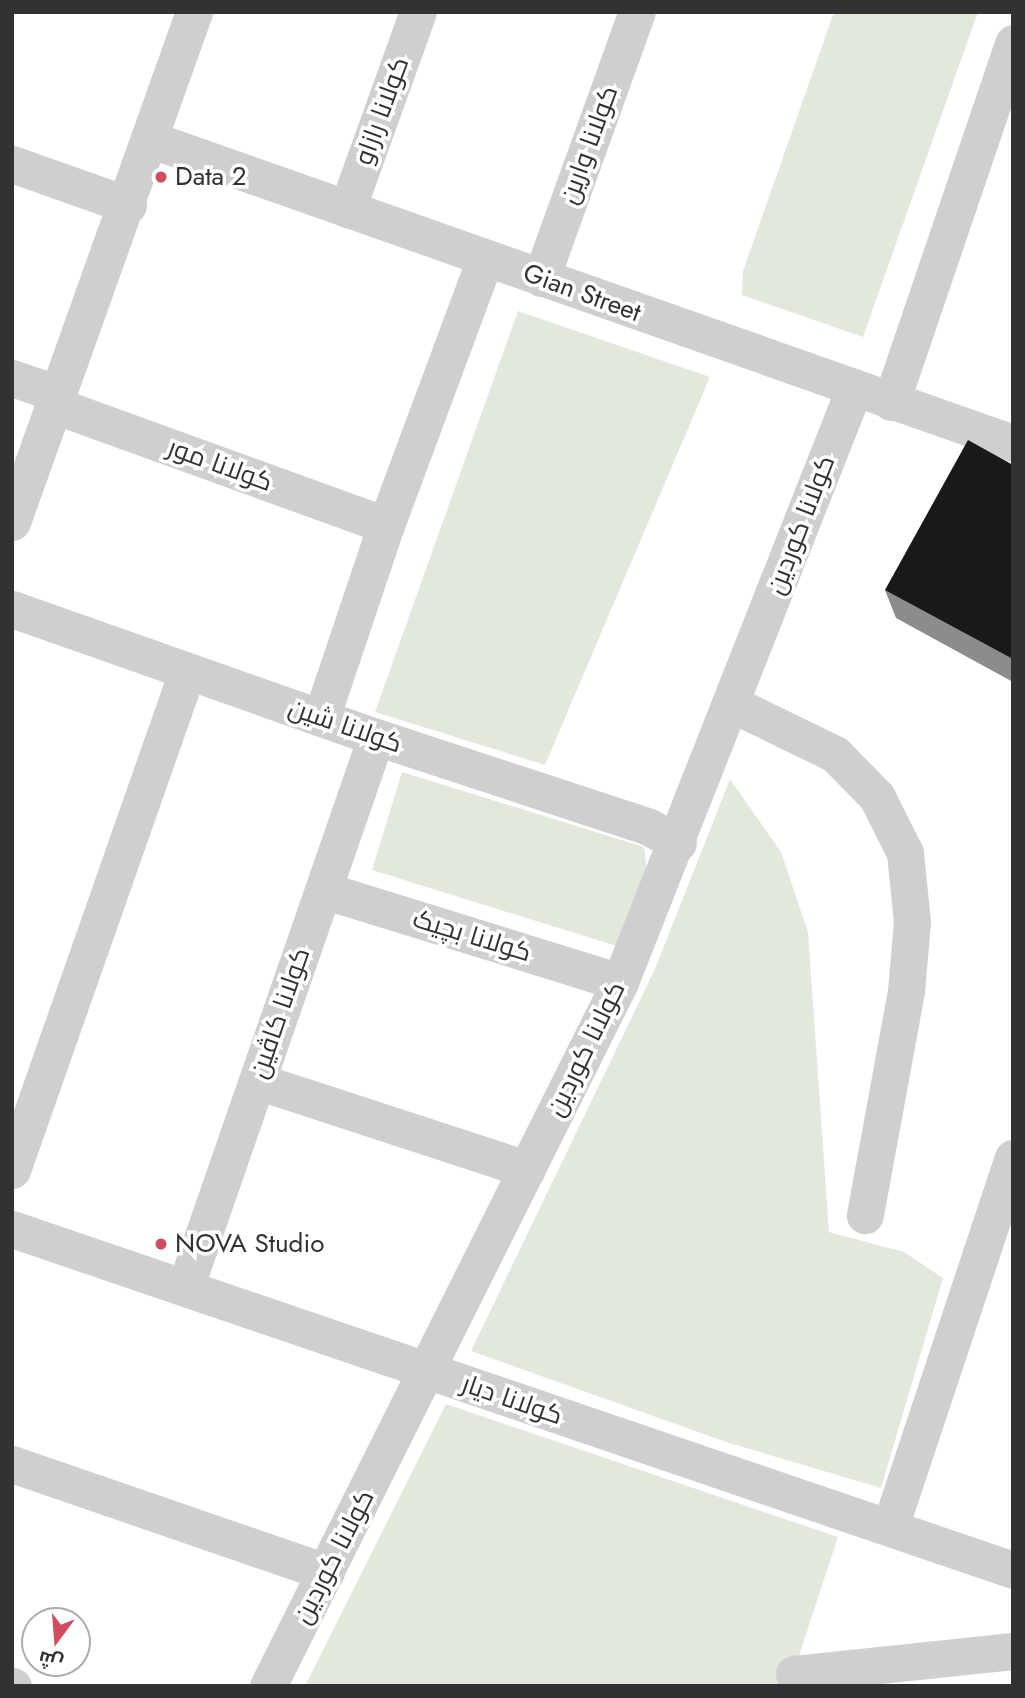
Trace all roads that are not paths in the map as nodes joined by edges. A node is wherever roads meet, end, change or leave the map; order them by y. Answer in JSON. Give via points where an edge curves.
{"nodes":[{"id":1,"x":194,"y":12,"type":"edge"},
{"id":2,"x":418,"y":12,"type":"edge"},
{"id":3,"x":638,"y":12,"type":"edge"},
{"id":4,"x":1013,"y":43,"type":"edge"},
{"id":5,"x":152,"y":140,"type":"junction"},
{"id":6,"x":12,"y":164,"type":"edge"},
{"id":7,"x":128,"y":205,"type":"junction"},
{"id":8,"x":347,"y":209,"type":"junction"},
{"id":9,"x":485,"y":259,"type":"junction"},
{"id":10,"x":541,"y":278,"type":"junction"},
{"id":11,"x":12,"y":378,"type":"edge"},
{"id":12,"x":854,"y":389,"type":"junction"},
{"id":13,"x":57,"y":400,"type":"junction"},
{"id":14,"x":891,"y":402,"type":"junction"},
{"id":15,"x":1013,"y":443,"type":"edge"},
{"id":16,"x":12,"y":522,"type":"edge"},
{"id":17,"x":386,"y":525,"type":"junction"},
{"id":18,"x":12,"y":609,"type":"edge"},
{"id":19,"x":187,"y":672,"type":"junction"},
{"id":20,"x":732,"y":704,"type":"junction"},
{"id":21,"x":321,"y":718,"type":"junction"},
{"id":22,"x":376,"y":737,"type":"junction"},
{"id":23,"x":678,"y":843,"type":"junction"},
{"id":24,"x":323,"y":890,"type":"junction"},
{"id":25,"x":620,"y":982,"type":"junction"},
{"id":26,"x":257,"y":1081,"type":"junction"},
{"id":27,"x":1013,"y":1158,"type":"edge"},
{"id":28,"x":527,"y":1169,"type":"junction"},
{"id":29,"x":12,"y":1170,"type":"edge"},
{"id":30,"x":865,"y":1215,"type":"dead end"},
{"id":31,"x":12,"y":1229,"type":"edge"},
{"id":32,"x":185,"y":1288,"type":"junction"},
{"id":33,"x":428,"y":1372,"type":"junction"},
{"id":34,"x":12,"y":1464,"type":"edge"},
{"id":35,"x":890,"y":1527,"type":"junction"},
{"id":36,"x":1013,"y":1570,"type":"edge"},
{"id":37,"x":326,"y":1572,"type":"junction"},
{"id":38,"x":1013,"y":1651,"type":"edge"},
{"id":39,"x":794,"y":1674,"type":"dead end"},
{"id":40,"x":268,"y":1686,"type":"edge"}],
"edges":[{"from":1,"to":5,"type":"street"},
{"from":2,"to":8,"type":"street","name":"کولانا رازاو"},
{"from":3,"to":10,"type":"street","name":"کولانا وارین"},
{"from":4,"to":14,"type":"street"},
{"from":5,"to":7,"type":"street"},
{"from":5,"to":8,"type":"street","name":"Gian Street"},
{"from":6,"to":7,"type":"street"},
{"from":7,"to":13,"type":"street"},
{"from":8,"to":9,"type":"street","name":"Gian Street"},
{"from":9,"to":10,"type":"street","name":"Gian Street"},
{"from":9,"to":17,"type":"street"},
{"from":10,"to":12,"type":"street","name":"Gian Street"},
{"from":11,"to":13,"type":"street","name":"کولانا مور"},
{"from":12,"to":14,"type":"street","name":"Gian Street"},
{"from":12,"to":20,"type":"street","name":"کولانا کوردین"},
{"from":13,"to":16,"type":"street"},
{"from":13,"to":17,"type":"street","name":"کولانا مور"},
{"from":14,"to":15,"type":"street","name":"Gian Street"},
{"from":17,"to":21,"type":"street"},
{"from":18,"to":19,"type":"street","name":"کولانا شین"},
{"from":19,"to":21,"type":"street","name":"کولانا شین"},
{"from":19,"to":29,"type":"street"},
{"from":20,"to":23,"type":"street","name":"کولانا کوردین"},
{"from":20,"to":30,"type":"street","via":[[835,754],[877,797],[905,853],[912,922],[906,991]]},
{"from":21,"to":22,"type":"street","name":"کولانا شین"},
{"from":22,"to":23,"type":"street","name":"کولانا شین","via":[[649,827]]},
{"from":22,"to":24,"type":"street","name":"کولانا کاڤین"},
{"from":23,"to":25,"type":"street","name":"کولانا کوردین"},
{"from":24,"to":25,"type":"street","name":"کولانا بچیک"},
{"from":24,"to":26,"type":"street","name":"کولانا کاڤین"},
{"from":25,"to":28,"type":"street","name":"کولانا کوردین"},
{"from":26,"to":28,"type":"street"},
{"from":26,"to":32,"type":"street","name":"کولانا کاڤین"},
{"from":27,"to":35,"type":"street"},
{"from":28,"to":33,"type":"street","name":"کولانا کوردین"},
{"from":31,"to":32,"type":"street","name":"کولانا دیار"},
{"from":32,"to":33,"type":"street","name":"کولانا دیار"},
{"from":33,"to":35,"type":"street","name":"کولانا دیار"},
{"from":33,"to":37,"type":"street","name":"کولانا کوردین"},
{"from":34,"to":37,"type":"street"},
{"from":35,"to":36,"type":"street","name":"کولانا دیار"},
{"from":37,"to":40,"type":"street","name":"کولانا کوردین"},
{"from":38,"to":39,"type":"street"}]}
